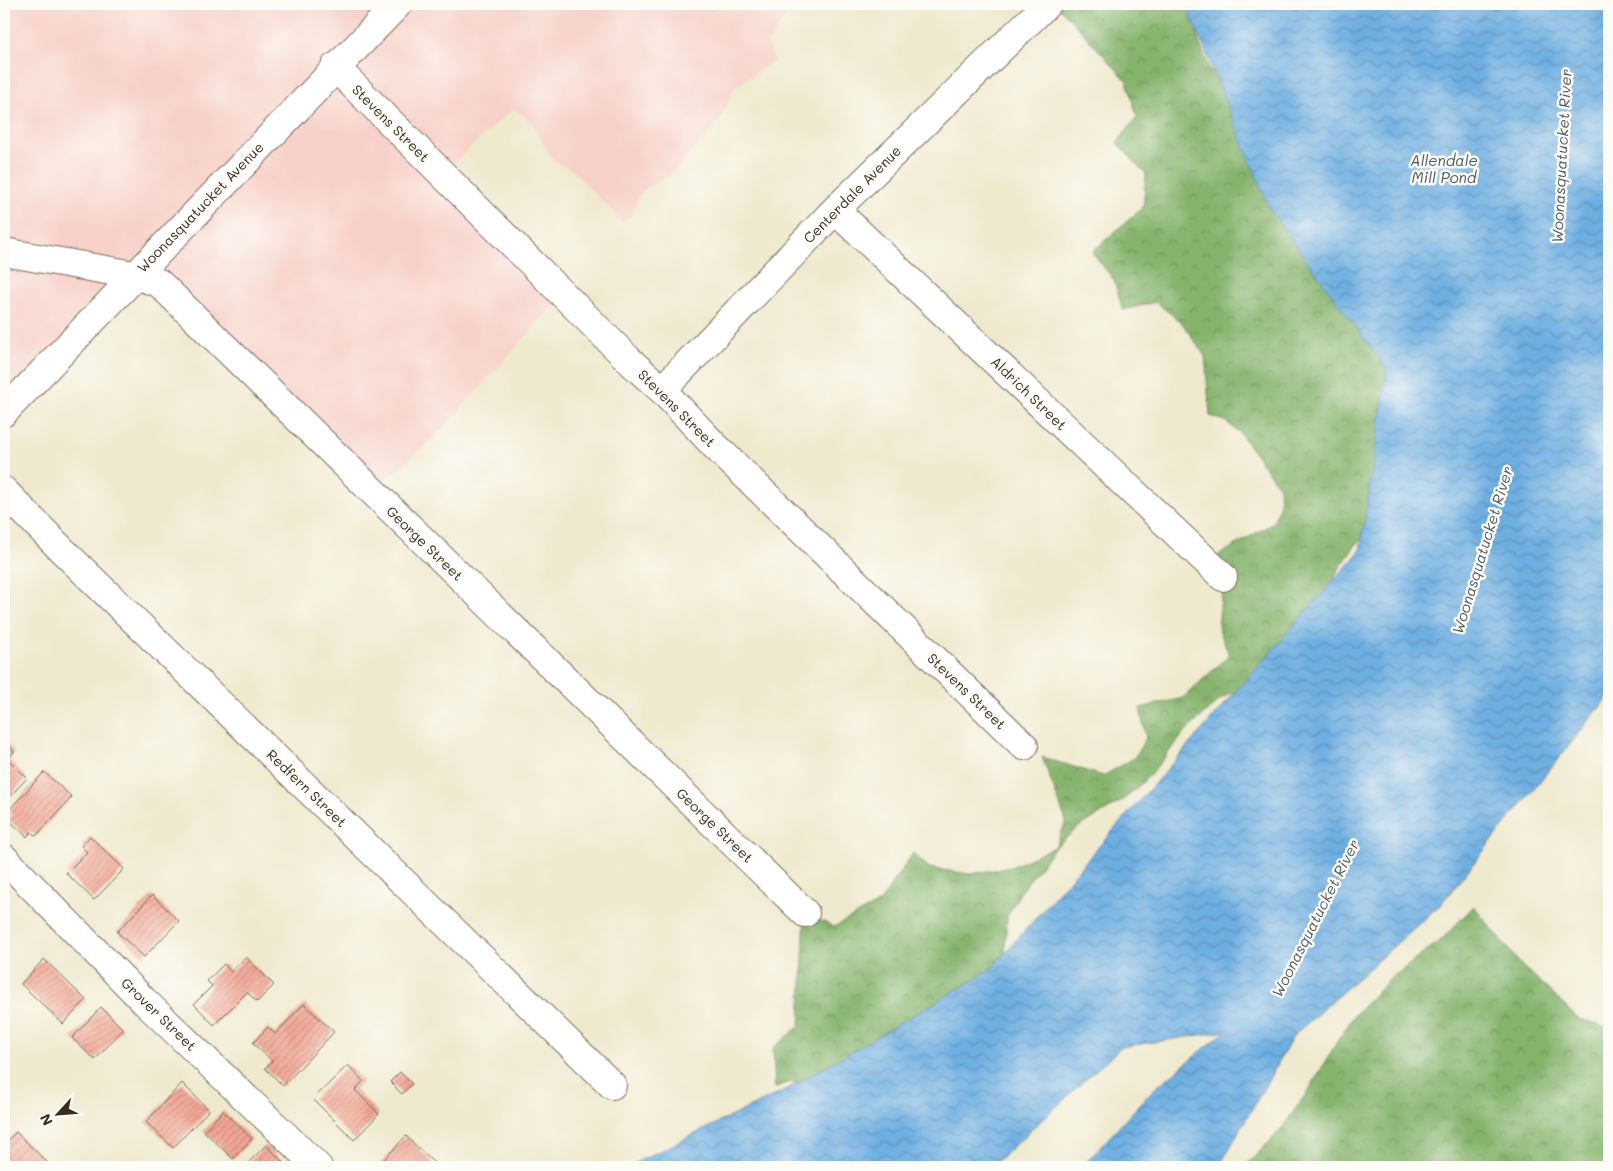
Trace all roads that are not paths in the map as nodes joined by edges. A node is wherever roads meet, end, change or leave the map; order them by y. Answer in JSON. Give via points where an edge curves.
{"nodes":[{"id":1,"x":398,"y":4,"type":"edge"},
{"id":2,"x":1047,"y":4,"type":"edge"},
{"id":3,"x":335,"y":67,"type":"junction"},
{"id":4,"x":835,"y":210,"type":"junction"},
{"id":5,"x":4,"y":252,"type":"edge"},
{"id":6,"x":134,"y":275,"type":"junction"},
{"id":7,"x":662,"y":390,"type":"junction"},
{"id":8,"x":4,"y":412,"type":"edge"},
{"id":9,"x":4,"y":491,"type":"edge"},
{"id":10,"x":1223,"y":577,"type":"dead end"},
{"id":11,"x":1024,"y":746,"type":"dead end"},
{"id":12,"x":4,"y":858,"type":"edge"},
{"id":13,"x":806,"y":913,"type":"dead end"},
{"id":14,"x":612,"y":1085,"type":"dead end"},
{"id":15,"x":318,"y":1167,"type":"edge"}],
"edges":[{"from":1,"to":3,"type":"street","name":"Woonasquatucket Avenue"},
{"from":2,"to":4,"type":"street","name":"Centerdale Avenue"},
{"from":3,"to":6,"type":"street","name":"Woonasquatucket Avenue"},
{"from":3,"to":7,"type":"street","name":"Stevens Street"},
{"from":4,"to":7,"type":"street","name":"Centerdale Avenue"},
{"from":4,"to":10,"type":"street","name":"Aldrich Street"},
{"from":5,"to":6,"type":"street","name":"George Street"},
{"from":6,"to":8,"type":"street","name":"Woonasquatucket Avenue"},
{"from":6,"to":13,"type":"street","name":"George Street","via":[[159,282]]},
{"from":7,"to":11,"type":"street","name":"Stevens Street","via":[[714,445]]},
{"from":9,"to":14,"type":"street","name":"Redfern Street"},
{"from":12,"to":15,"type":"street","name":"Grover Street","via":[[144,1001]]}]}
